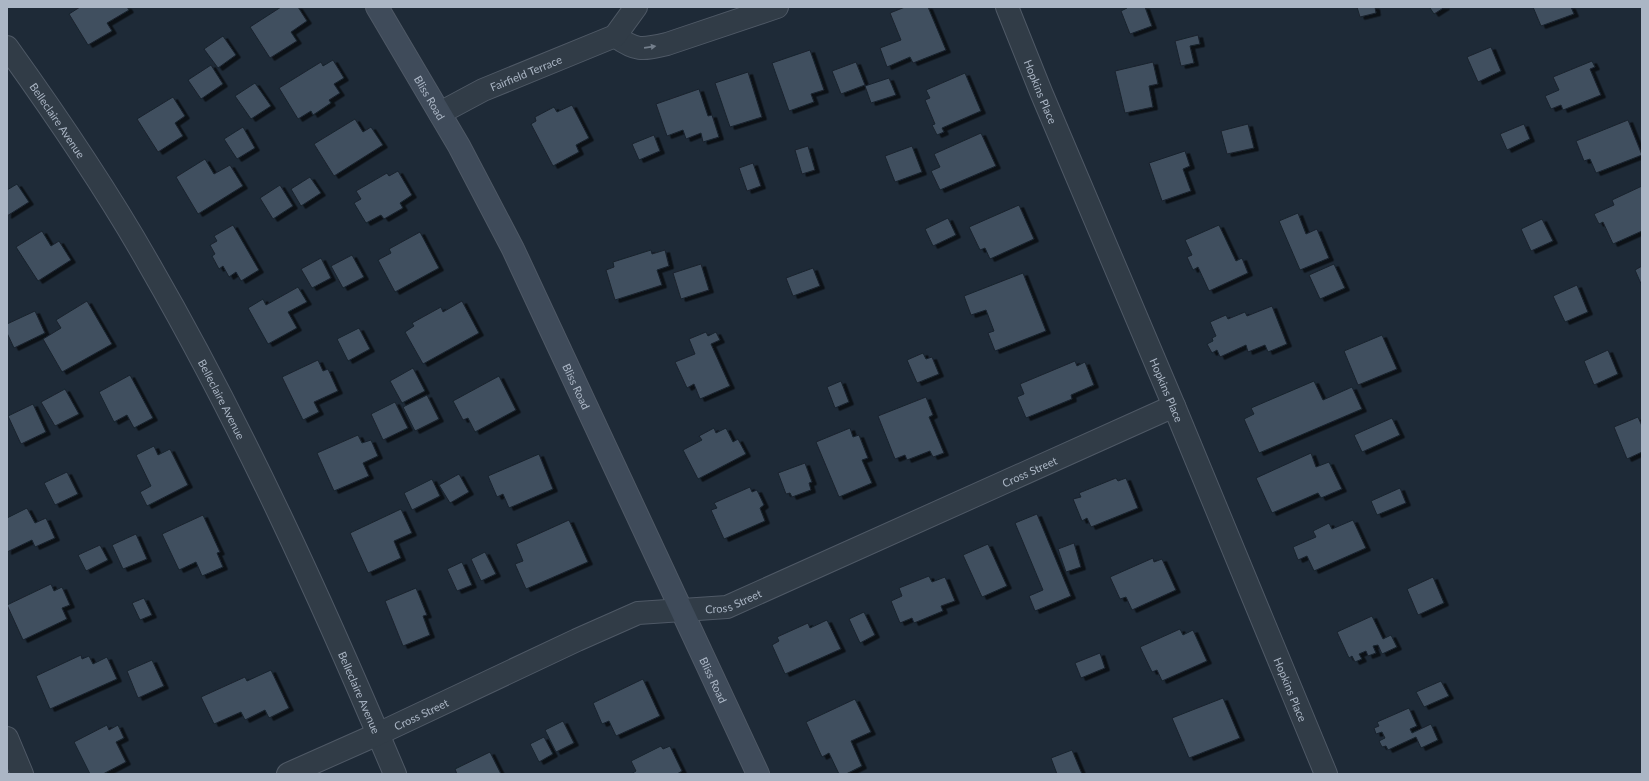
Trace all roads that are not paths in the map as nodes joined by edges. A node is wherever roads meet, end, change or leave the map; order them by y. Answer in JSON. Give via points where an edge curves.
{"nodes":[{"id":1,"x":377,"y":7,"type":"edge"},
{"id":2,"x":636,"y":7,"type":"edge"},
{"id":3,"x":777,"y":7,"type":"edge"},
{"id":4,"x":1007,"y":7,"type":"edge"},
{"id":5,"x":615,"y":36,"type":"junction"},
{"id":6,"x":7,"y":47,"type":"edge"},
{"id":7,"x":440,"y":113,"type":"junction"},
{"id":8,"x":1174,"y":406,"type":"junction"},
{"id":9,"x":682,"y":610,"type":"junction"},
{"id":10,"x":378,"y":734,"type":"junction"},
{"id":11,"x":7,"y":738,"type":"edge"},
{"id":12,"x":22,"y":774,"type":"edge"},
{"id":13,"x":288,"y":774,"type":"edge"},
{"id":14,"x":395,"y":774,"type":"edge"},
{"id":15,"x":758,"y":774,"type":"edge"},
{"id":16,"x":1326,"y":774,"type":"edge"}],
"edges":[{"from":1,"to":7,"type":"main road","name":"Bliss Road"},
{"from":2,"to":5,"type":"street"},
{"from":5,"to":3,"type":"street","one_way":true,"via":[[636,48],[652,48]]},
{"from":4,"to":8,"type":"street","name":"Hopkins Place"},
{"from":5,"to":7,"type":"street","name":"Fairfield Terrace","via":[[483,90]]},
{"from":6,"to":10,"type":"street","name":"Belleclaire Avenue","via":[[95,175],[170,301],[239,432]]},
{"from":7,"to":9,"type":"main road","name":"Bliss Road","via":[[513,249]]},
{"from":8,"to":9,"type":"street","name":"Cross Street","via":[[727,607]]},
{"from":8,"to":16,"type":"street","name":"Hopkins Place"},
{"from":9,"to":10,"type":"street","name":"Cross Street","via":[[638,613]]},
{"from":9,"to":15,"type":"main road","name":"Bliss Road"},
{"from":10,"to":13,"type":"street","name":"Cross Street"},
{"from":10,"to":14,"type":"street","name":"Belleclaire Avenue"},
{"from":11,"to":12,"type":"street"}]}
